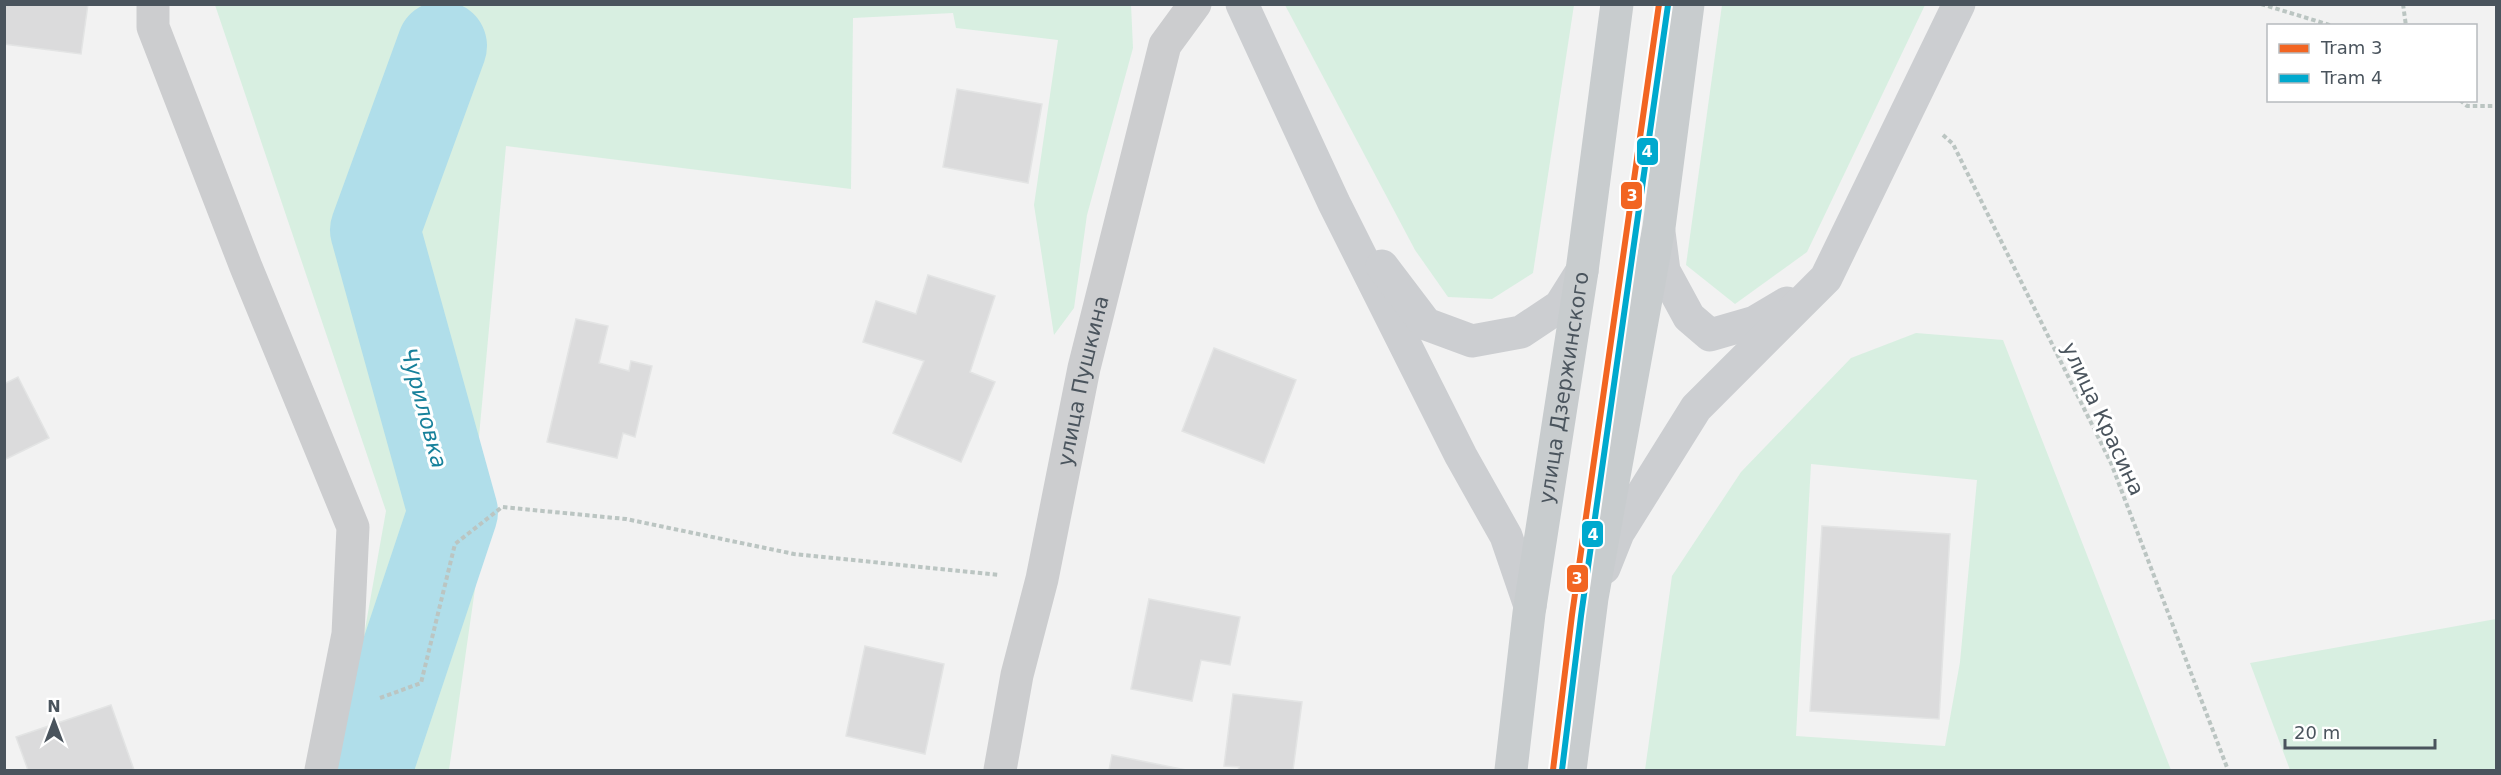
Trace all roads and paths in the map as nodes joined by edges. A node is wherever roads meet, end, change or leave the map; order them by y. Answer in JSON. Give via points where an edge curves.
{"nodes":[{"id":1,"x":153,"y":4,"type":"edge"},
{"id":2,"x":1195,"y":4,"type":"edge"},
{"id":3,"x":1242,"y":4,"type":"edge"},
{"id":4,"x":1617,"y":4,"type":"edge"},
{"id":5,"x":1688,"y":4,"type":"edge"},
{"id":6,"x":1959,"y":4,"type":"edge"},
{"id":7,"x":2261,"y":4,"type":"edge"},
{"id":8,"x":2403,"y":4,"type":"edge"},
{"id":9,"x":2326,"y":24,"type":"edge"},
{"id":10,"x":2406,"y":24,"type":"edge"},
{"id":11,"x":1912,"y":101,"type":"junction"},
{"id":12,"x":2463,"y":102,"type":"edge"},
{"id":13,"x":2496,"y":106,"type":"edge"},
{"id":14,"x":1334,"y":203,"type":"junction"},
{"id":15,"x":1659,"y":227,"type":"junction"},
{"id":16,"x":1582,"y":271,"type":"junction"},
{"id":17,"x":1826,"y":278,"type":"junction"},
{"id":18,"x":1042,"y":579,"type":"junction"},
{"id":19,"x":1592,"y":598,"type":"junction"},
{"id":20,"x":1530,"y":606,"type":"junction"},
{"id":21,"x":332,"y":716,"type":"junction"},
{"id":22,"x":321,"y":771,"type":"edge"},
{"id":23,"x":1000,"y":771,"type":"edge"},
{"id":24,"x":1511,"y":771,"type":"edge"},
{"id":25,"x":1570,"y":771,"type":"edge"},
{"id":26,"x":2228,"y":771,"type":"edge"}],
"edges":[{"from":1,"to":21,"type":"street","via":[[153,27],[353,527],[348,634]]},
{"from":2,"to":18,"type":"street","name":"улица Пушкина","via":[[1165,45],[1084,368]]},
{"from":3,"to":14,"type":"main road"},
{"from":4,"to":16,"type":"main road","name":"улица Дзержинского"},
{"from":5,"to":15,"type":"main road"},
{"from":6,"to":11,"type":"main road"},
{"from":7,"to":9,"type":"path"},
{"from":8,"to":10,"type":"path"},
{"from":11,"to":17,"type":"main road"},
{"from":11,"to":26,"type":"path","name":"улица Красина","via":[[1953,144],[2111,463]]},
{"from":12,"to":13,"type":"path","via":[[2468,106]]},
{"from":14,"to":16,"type":"main road","via":[[1426,324],[1472,341],[1521,332],[1560,306]]},
{"from":14,"to":20,"type":"main road","via":[[1461,456],[1506,536]]},
{"from":15,"to":17,"type":"main road","via":[[1664,271],[1689,317],[1710,335],[1755,322]]},
{"from":15,"to":19,"type":"main road"},
{"from":16,"to":20,"type":"main road","name":"улица Дзержинского"},
{"from":17,"to":19,"type":"main road","via":[[1695,408],[1618,533]]},
{"from":18,"to":21,"type":"path","via":[[794,554],[626,519],[502,507],[455,544],[421,683]]},
{"from":18,"to":23,"type":"street","name":"улица Пушкина","via":[[1017,675]]},
{"from":19,"to":25,"type":"main road"},
{"from":20,"to":24,"type":"main road","name":"улица Дзержинского"},
{"from":21,"to":22,"type":"street"}]}
